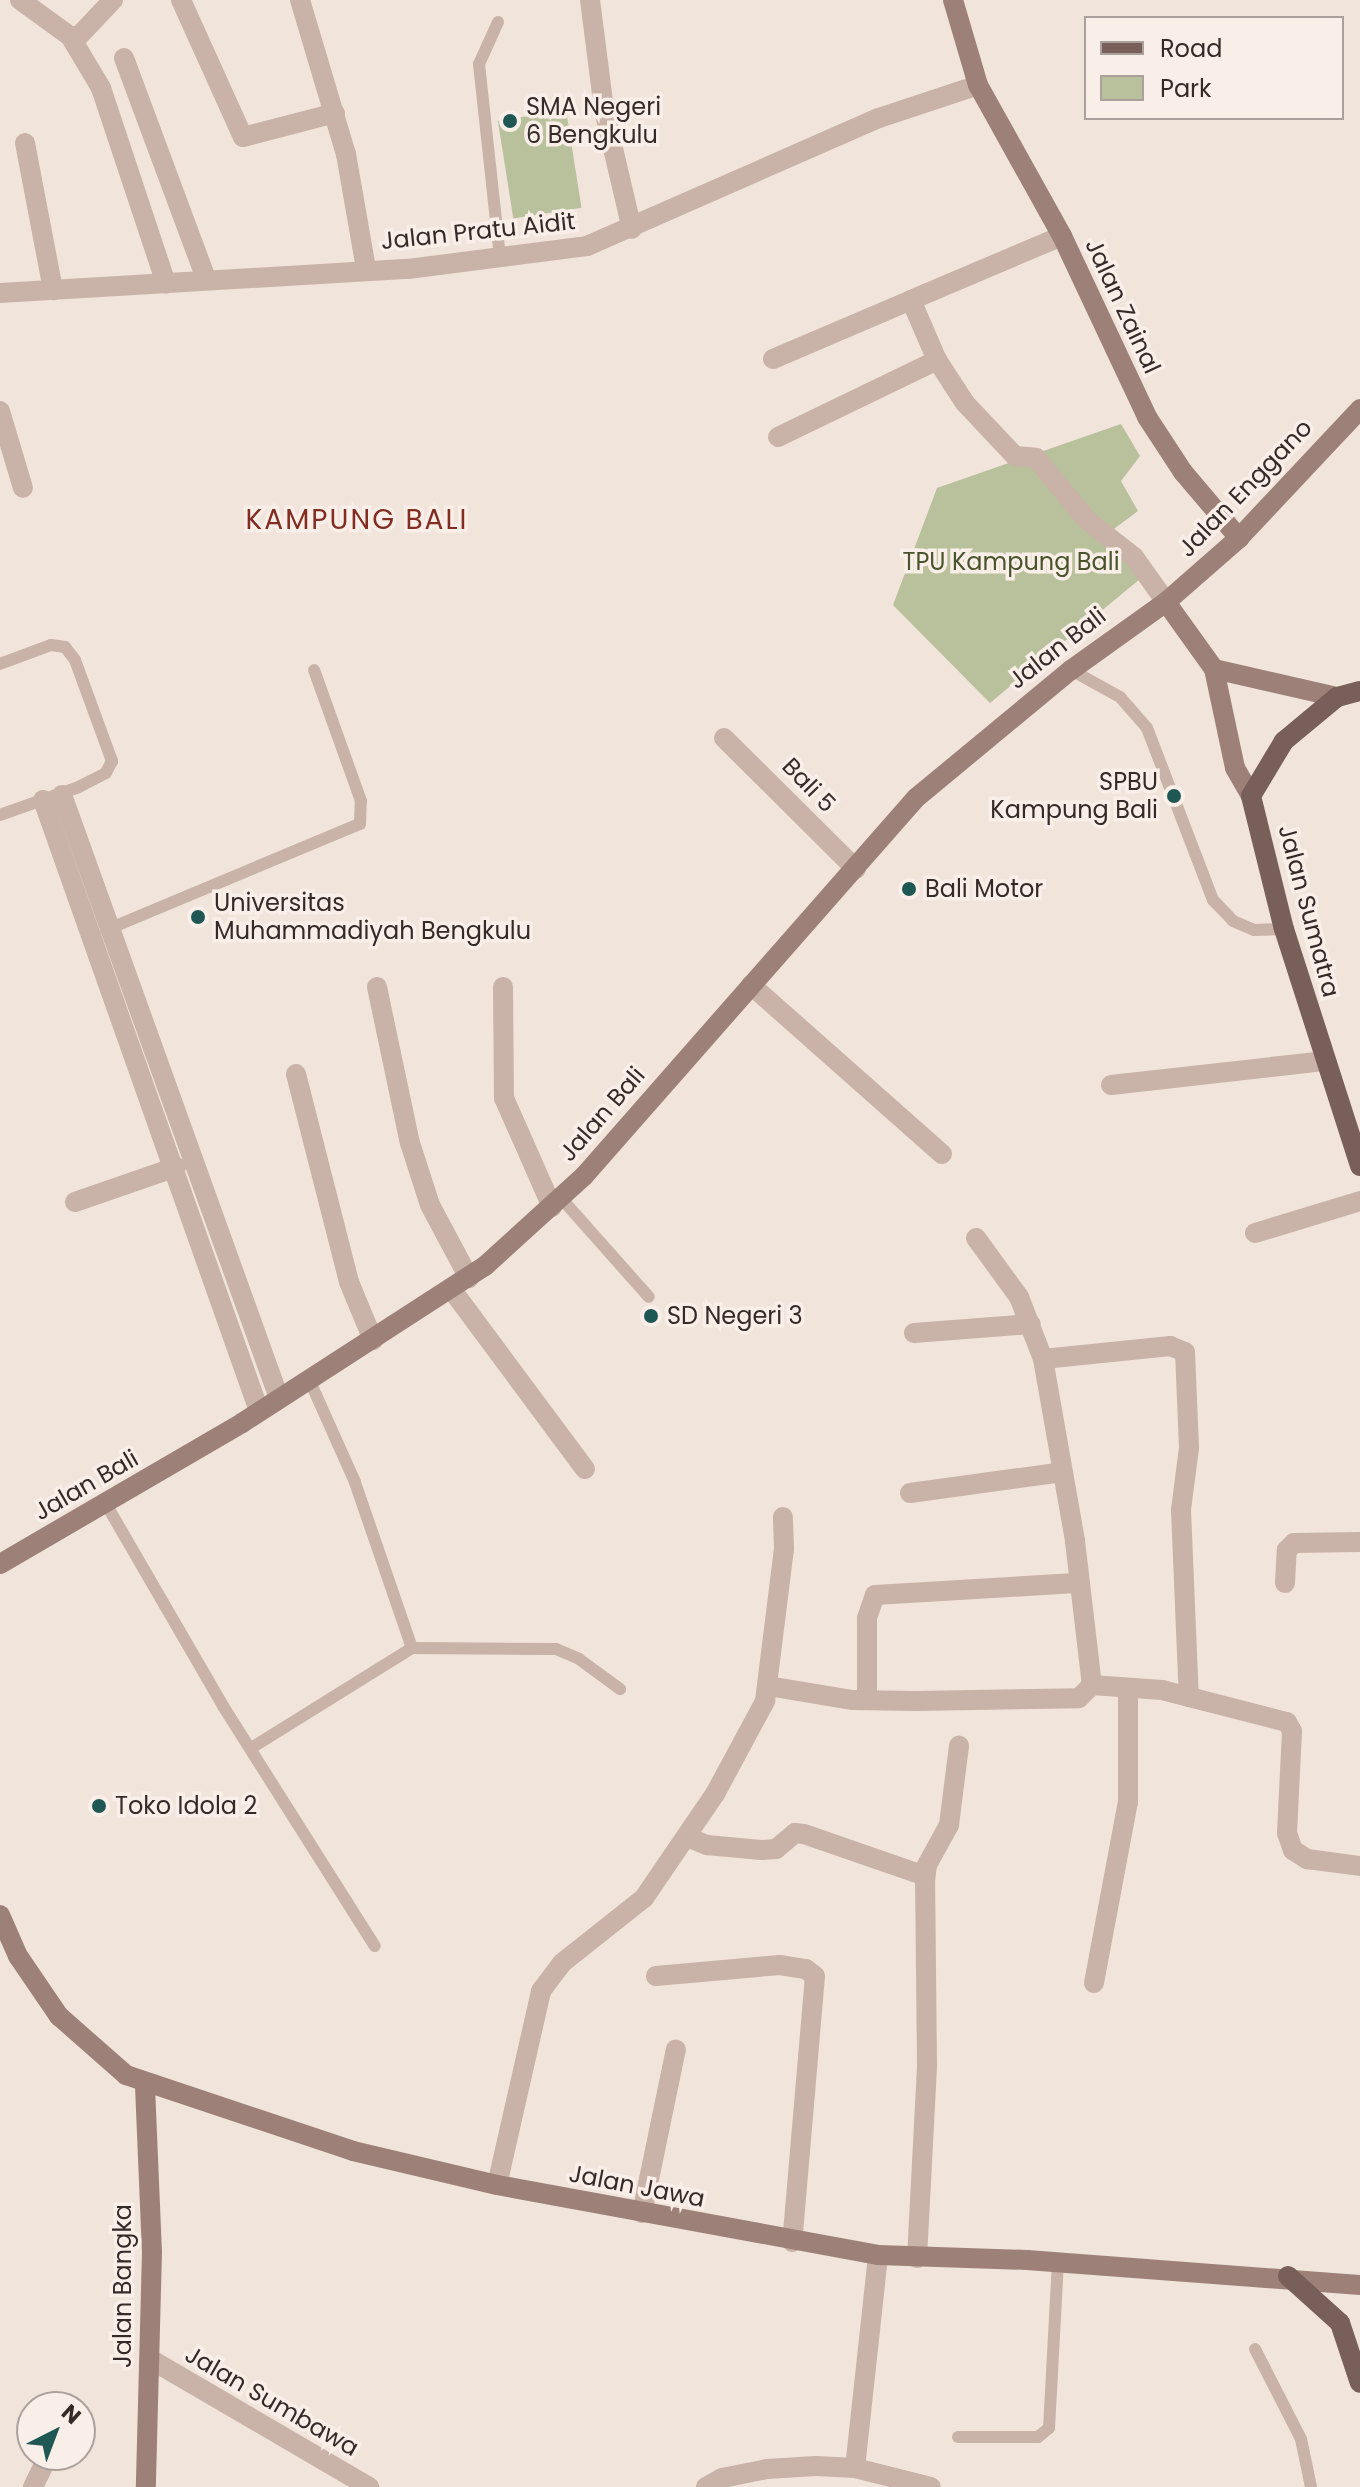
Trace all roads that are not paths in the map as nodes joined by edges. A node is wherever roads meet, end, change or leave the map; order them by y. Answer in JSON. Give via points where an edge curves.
{"nodes":[{"id":1,"x":20,"y":0,"type":"edge"},
{"id":2,"x":113,"y":0,"type":"edge"},
{"id":3,"x":181,"y":0,"type":"edge"},
{"id":4,"x":300,"y":0,"type":"edge"},
{"id":5,"x":590,"y":0,"type":"edge"},
{"id":6,"x":953,"y":0,"type":"edge"},
{"id":7,"x":498,"y":22,"type":"dead end"},
{"id":8,"x":70,"y":36,"type":"junction"},
{"id":9,"x":124,"y":58,"type":"dead end"},
{"id":10,"x":978,"y":85,"type":"junction"},
{"id":11,"x":335,"y":113,"type":"junction"},
{"id":12,"x":25,"y":143,"type":"dead end"},
{"id":13,"x":632,"y":229,"type":"junction"},
{"id":14,"x":1062,"y":236,"type":"junction"},
{"id":15,"x":500,"y":258,"type":"junction"},
{"id":16,"x":366,"y":269,"type":"junction"},
{"id":17,"x":206,"y":279,"type":"junction"},
{"id":18,"x":166,"y":283,"type":"junction"},
{"id":19,"x":53,"y":290,"type":"junction"},
{"id":20,"x":0,"y":293,"type":"edge"},
{"id":21,"x":911,"y":300,"type":"junction"},
{"id":22,"x":773,"y":359,"type":"dead end"},
{"id":23,"x":937,"y":360,"type":"junction"},
{"id":24,"x":1360,"y":409,"type":"edge"},
{"id":25,"x":0,"y":411,"type":"edge"},
{"id":26,"x":778,"y":437,"type":"dead end"},
{"id":27,"x":23,"y":488,"type":"dead end"},
{"id":28,"x":1239,"y":538,"type":"junction"},
{"id":29,"x":1166,"y":602,"type":"junction"},
{"id":30,"x":0,"y":664,"type":"edge"},
{"id":31,"x":1214,"y":669,"type":"junction"},
{"id":32,"x":314,"y":670,"type":"dead end"},
{"id":33,"x":1071,"y":670,"type":"junction"},
{"id":34,"x":1360,"y":691,"type":"edge"},
{"id":35,"x":1337,"y":697,"type":"junction"},
{"id":36,"x":724,"y":738,"type":"dead end"},
{"id":37,"x":1251,"y":796,"type":"junction"},
{"id":38,"x":53,"y":797,"type":"junction"},
{"id":39,"x":0,"y":815,"type":"edge"},
{"id":40,"x":856,"y":869,"type":"junction"},
{"id":41,"x":1284,"y":929,"type":"junction"},
{"id":42,"x":102,"y":931,"type":"junction"},
{"id":43,"x":751,"y":985,"type":"junction"},
{"id":44,"x":377,"y":987,"type":"dead end"},
{"id":45,"x":503,"y":987,"type":"dead end"},
{"id":46,"x":1324,"y":1061,"type":"junction"},
{"id":47,"x":296,"y":1074,"type":"dead end"},
{"id":48,"x":1111,"y":1085,"type":"dead end"},
{"id":49,"x":942,"y":1154,"type":"dead end"},
{"id":50,"x":1360,"y":1166,"type":"edge"},
{"id":51,"x":176,"y":1167,"type":"junction"},
{"id":52,"x":1360,"y":1201,"type":"edge"},
{"id":53,"x":75,"y":1202,"type":"dead end"},
{"id":54,"x":557,"y":1202,"type":"junction"},
{"id":55,"x":1255,"y":1233,"type":"dead end"},
{"id":56,"x":976,"y":1238,"type":"dead end"},
{"id":57,"x":460,"y":1284,"type":"junction"},
{"id":58,"x":649,"y":1297,"type":"dead end"},
{"id":59,"x":1031,"y":1324,"type":"junction"},
{"id":60,"x":914,"y":1333,"type":"dead end"},
{"id":61,"x":373,"y":1340,"type":"junction"},
{"id":62,"x":1043,"y":1359,"type":"junction"},
{"id":63,"x":309,"y":1379,"type":"junction"},
{"id":64,"x":279,"y":1398,"type":"junction"},
{"id":65,"x":259,"y":1411,"type":"junction"},
{"id":66,"x":585,"y":1469,"type":"dead end"},
{"id":67,"x":1063,"y":1472,"type":"junction"},
{"id":68,"x":910,"y":1493,"type":"dead end"},
{"id":69,"x":106,"y":1504,"type":"junction"},
{"id":70,"x":783,"y":1517,"type":"dead end"},
{"id":71,"x":1360,"y":1542,"type":"edge"},
{"id":72,"x":0,"y":1564,"type":"edge"},
{"id":73,"x":1080,"y":1583,"type":"junction"},
{"id":74,"x":1285,"y":1583,"type":"dead end"},
{"id":75,"x":412,"y":1648,"type":"junction"},
{"id":76,"x":1092,"y":1685,"type":"junction"},
{"id":77,"x":775,"y":1687,"type":"junction"},
{"id":78,"x":1128,"y":1688,"type":"junction"},
{"id":79,"x":620,"y":1689,"type":"dead end"},
{"id":80,"x":1189,"y":1697,"type":"junction"},
{"id":81,"x":867,"y":1700,"type":"junction"},
{"id":82,"x":959,"y":1746,"type":"dead end"},
{"id":83,"x":253,"y":1747,"type":"junction"},
{"id":84,"x":695,"y":1840,"type":"junction"},
{"id":85,"x":1360,"y":1866,"type":"edge"},
{"id":86,"x":925,"y":1876,"type":"junction"},
{"id":87,"x":0,"y":1915,"type":"edge"},
{"id":88,"x":375,"y":1946,"type":"dead end"},
{"id":89,"x":656,"y":1976,"type":"dead end"},
{"id":90,"x":1094,"y":1983,"type":"dead end"},
{"id":91,"x":676,"y":2049,"type":"dead end"},
{"id":92,"x":145,"y":2086,"type":"junction"},
{"id":93,"x":497,"y":2185,"type":"junction"},
{"id":94,"x":642,"y":2213,"type":"junction"},
{"id":95,"x":792,"y":2242,"type":"junction"},
{"id":96,"x":878,"y":2255,"type":"junction"},
{"id":97,"x":917,"y":2258,"type":"junction"},
{"id":98,"x":1058,"y":2264,"type":"junction"},
{"id":99,"x":1288,"y":2276,"type":"junction"},
{"id":100,"x":1360,"y":2285,"type":"edge"},
{"id":101,"x":1255,"y":2349,"type":"dead end"},
{"id":102,"x":150,"y":2359,"type":"junction"},
{"id":103,"x":1360,"y":2383,"type":"edge"},
{"id":104,"x":958,"y":2437,"type":"dead end"},
{"id":105,"x":855,"y":2468,"type":"junction"},
{"id":106,"x":146,"y":2487,"type":"edge"},
{"id":107,"x":369,"y":2487,"type":"edge"},
{"id":108,"x":706,"y":2487,"type":"edge"},
{"id":109,"x":931,"y":2487,"type":"edge"},
{"id":110,"x":1311,"y":2487,"type":"edge"}],
"edges":[{"from":1,"to":8,"type":"street"},
{"from":2,"to":8,"type":"street","via":[[78,37]]},
{"from":3,"to":11,"type":"street","via":[[243,137]]},
{"from":4,"to":11,"type":"street"},
{"from":5,"to":13,"type":"street","via":[[604,110]]},
{"from":6,"to":10,"type":"street","name":"Jalan Zainal"},
{"from":7,"to":15,"type":"lane","via":[[479,64]]},
{"from":8,"to":18,"type":"street","via":[[101,88]]},
{"from":9,"to":17,"type":"street"},
{"from":10,"to":13,"type":"street","name":"Jalan Pratu Aidit","via":[[879,118]]},
{"from":10,"to":14,"type":"street","name":"Jalan Zainal"},
{"from":11,"to":16,"type":"street"},
{"from":12,"to":19,"type":"street"},
{"from":13,"to":15,"type":"street","name":"Jalan Pratu Aidit","via":[[587,246]]},
{"from":14,"to":21,"type":"street"},
{"from":14,"to":28,"type":"street","name":"Jalan Zainal","via":[[1147,417],[1183,472]]},
{"from":15,"to":16,"type":"street","name":"Jalan Pratu Aidit"},
{"from":16,"to":17,"type":"street","name":"Jalan Pratu Aidit"},
{"from":17,"to":18,"type":"street","name":"Jalan Pratu Aidit"},
{"from":18,"to":19,"type":"street","name":"Jalan Pratu Aidit"},
{"from":19,"to":20,"type":"street","name":"Jalan Pratu Aidit"},
{"from":21,"to":22,"type":"street"},
{"from":21,"to":23,"type":"street"},
{"from":23,"to":26,"type":"street"},
{"from":23,"to":29,"type":"street","via":[[965,403],[1015,456],[1036,458],[1087,520],[1134,557]]},
{"from":24,"to":28,"type":"street","name":"Jalan Enggano"},
{"from":25,"to":27,"type":"street"},
{"from":28,"to":29,"type":"street","name":"Jalan Enggano"},
{"from":29,"to":31,"type":"street"},
{"from":29,"to":33,"type":"street","name":"Jalan Bali"},
{"from":30,"to":38,"type":"lane","via":[[56,644],[75,660],[111,766]]},
{"from":31,"to":35,"type":"street"},
{"from":31,"to":37,"type":"street","name":"Jalan Sumatra","via":[[1235,768]]},
{"from":32,"to":42,"type":"lane","via":[[361,801],[360,824]]},
{"from":33,"to":40,"type":"street","name":"Jalan Bali","via":[[926,789]]},
{"from":33,"to":41,"type":"lane","via":[[1120,697],[1147,728],[1213,900],[1233,921],[1254,930]]},
{"from":34,"to":35,"type":"main road"},
{"from":35,"to":37,"type":"main road","via":[[1284,741]]},
{"from":36,"to":40,"type":"street","name":"Bali 5"},
{"from":37,"to":41,"type":"main road","name":"Jalan Sumatra"},
{"from":38,"to":39,"type":"lane"},
{"from":38,"to":42,"type":"street"},
{"from":40,"to":43,"type":"street","name":"Jalan Bali"},
{"from":41,"to":46,"type":"main road","name":"Jalan Sumatra"},
{"from":42,"to":51,"type":"street"},
{"from":42,"to":64,"type":"street"},
{"from":43,"to":49,"type":"street"},
{"from":43,"to":54,"type":"street","name":"Jalan Bali"},
{"from":44,"to":57,"type":"street","via":[[410,1143]]},
{"from":45,"to":54,"type":"street","via":[[504,1098]]},
{"from":46,"to":48,"type":"street"},
{"from":46,"to":50,"type":"main road","name":"Jalan Sumatra"},
{"from":47,"to":61,"type":"street","via":[[349,1282]]},
{"from":51,"to":53,"type":"street"},
{"from":51,"to":65,"type":"street"},
{"from":52,"to":55,"type":"street"},
{"from":54,"to":57,"type":"street","name":"Jalan Bali"},
{"from":54,"to":58,"type":"lane"},
{"from":56,"to":59,"type":"street","via":[[1019,1297]]},
{"from":57,"to":61,"type":"street","name":"Jalan Bali"},
{"from":57,"to":66,"type":"street"},
{"from":59,"to":60,"type":"street"},
{"from":59,"to":62,"type":"street"},
{"from":61,"to":63,"type":"street","name":"Jalan Bali"},
{"from":62,"to":67,"type":"street"},
{"from":62,"to":80,"type":"street","via":[[1170,1346],[1185,1352],[1189,1448],[1181,1510]]},
{"from":63,"to":64,"type":"street","name":"Jalan Bali"},
{"from":63,"to":75,"type":"lane","via":[[355,1482]]},
{"from":64,"to":65,"type":"street","name":"Jalan Bali"},
{"from":65,"to":69,"type":"street","name":"Jalan Bali"},
{"from":67,"to":68,"type":"street"},
{"from":67,"to":73,"type":"street"},
{"from":69,"to":72,"type":"street","name":"Jalan Bali"},
{"from":69,"to":83,"type":"lane","via":[[223,1706]]},
{"from":70,"to":77,"type":"street"},
{"from":71,"to":74,"type":"street","via":[[1294,1543],[1287,1550]]},
{"from":73,"to":76,"type":"street"},
{"from":73,"to":81,"type":"street","via":[[875,1595],[867,1618]]},
{"from":75,"to":79,"type":"lane","via":[[556,1649]]},
{"from":75,"to":83,"type":"lane"},
{"from":76,"to":78,"type":"street"},
{"from":76,"to":81,"type":"street","via":[[1078,1698]]},
{"from":77,"to":81,"type":"street"},
{"from":77,"to":84,"type":"street"},
{"from":78,"to":80,"type":"street"},
{"from":78,"to":90,"type":"street","via":[[1128,1802]]},
{"from":80,"to":85,"type":"street","via":[[1287,1722],[1292,1731],[1287,1833],[1293,1850],[1307,1859]]},
{"from":82,"to":86,"type":"street","via":[[949,1825]]},
{"from":83,"to":88,"type":"lane"},
{"from":84,"to":86,"type":"street","via":[[774,1849],[798,1833]]},
{"from":84,"to":93,"type":"street","via":[[644,1898],[562,1963],[541,1991]]},
{"from":86,"to":97,"type":"street","via":[[927,2065]]},
{"from":87,"to":92,"type":"street","name":"Jalan Jawa","via":[[18,1956],[59,2016],[92,2050]]},
{"from":89,"to":95,"type":"street","via":[[780,1965],[815,1976]]},
{"from":91,"to":94,"type":"street"},
{"from":92,"to":93,"type":"street","name":"Jalan Jawa","via":[[300,2136]]},
{"from":92,"to":102,"type":"street","name":"Jalan Bangka"},
{"from":93,"to":94,"type":"street","name":"Jalan Jawa"},
{"from":94,"to":95,"type":"street","name":"Jalan Jawa"},
{"from":95,"to":96,"type":"street","name":"Jalan Jawa"},
{"from":96,"to":97,"type":"street","name":"Jalan Jawa"},
{"from":96,"to":105,"type":"street"},
{"from":97,"to":98,"type":"street","name":"Jalan Jawa"},
{"from":98,"to":99,"type":"street","name":"Jalan Jawa"},
{"from":98,"to":104,"type":"lane","via":[[1049,2428],[1038,2437]]},
{"from":99,"to":100,"type":"street","name":"Jalan Jawa"},
{"from":99,"to":103,"type":"main road","via":[[1340,2323]]},
{"from":101,"to":110,"type":"lane","via":[[1301,2439]]},
{"from":102,"to":106,"type":"street","name":"Jalan Bangka"},
{"from":102,"to":107,"type":"street","name":"Jalan Sumbawa"},
{"from":105,"to":108,"type":"street","via":[[767,2469],[722,2478]]},
{"from":105,"to":109,"type":"street"}]}
